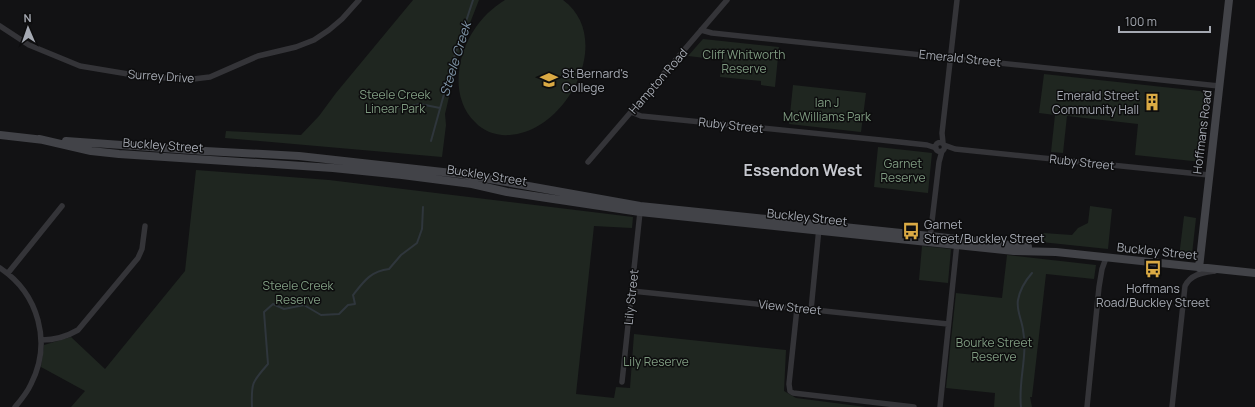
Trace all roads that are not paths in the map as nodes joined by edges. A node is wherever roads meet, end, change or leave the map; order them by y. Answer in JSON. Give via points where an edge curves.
{"nodes":[{"id":1,"x":359,"y":0,"type":"edge"},
{"id":2,"x":727,"y":0,"type":"edge"},
{"id":3,"x":957,"y":0,"type":"edge"},
{"id":4,"x":1229,"y":0,"type":"edge"},
{"id":5,"x":0,"y":26,"type":"edge"},
{"id":6,"x":701,"y":30,"type":"junction"},
{"id":7,"x":950,"y":57,"type":"junction"},
{"id":8,"x":1219,"y":86,"type":"junction"},
{"id":9,"x":631,"y":112,"type":"junction"},
{"id":10,"x":0,"y":135,"type":"edge"},
{"id":11,"x":940,"y":147,"type":"junction"},
{"id":12,"x":588,"y":162,"type":"dead end"},
{"id":13,"x":1209,"y":175,"type":"junction"},
{"id":14,"x":62,"y":206,"type":"dead end"},
{"id":15,"x":640,"y":209,"type":"junction"},
{"id":16,"x":145,"y":226,"type":"dead end"},
{"id":17,"x":819,"y":227,"type":"junction"},
{"id":18,"x":930,"y":239,"type":"junction"},
{"id":19,"x":957,"y":242,"type":"junction"},
{"id":20,"x":1106,"y":258,"type":"junction"},
{"id":21,"x":0,"y":268,"type":"edge"},
{"id":22,"x":1199,"y":268,"type":"junction"},
{"id":23,"x":1223,"y":270,"type":"junction"},
{"id":24,"x":8,"y":273,"type":"junction"},
{"id":25,"x":1255,"y":273,"type":"edge"},
{"id":26,"x":632,"y":291,"type":"junction"},
{"id":27,"x":797,"y":308,"type":"junction"},
{"id":28,"x":811,"y":310,"type":"junction"},
{"id":29,"x":948,"y":324,"type":"junction"},
{"id":30,"x":42,"y":340,"type":"junction"},
{"id":31,"x":622,"y":382,"type":"dead end"},
{"id":32,"x":15,"y":407,"type":"edge"},
{"id":33,"x":914,"y":407,"type":"edge"},
{"id":34,"x":940,"y":407,"type":"edge"},
{"id":35,"x":1086,"y":407,"type":"edge"},
{"id":36,"x":1172,"y":407,"type":"edge"}],
"edges":[{"from":1,"to":5,"type":"street","name":"Surrey Drive","via":[[342,19],[314,40],[258,56],[210,77],[185,80],[80,66],[30,45]]},
{"from":2,"to":6,"type":"street","name":"Hampton Road"},
{"from":3,"to":7,"type":"street"},
{"from":4,"to":8,"type":"main road","name":"Hoffmans Road"},
{"from":6,"to":7,"type":"street","name":"Emerald Street"},
{"from":6,"to":9,"type":"street","name":"Hampton Road"},
{"from":7,"to":8,"type":"street","name":"Emerald Street"},
{"from":7,"to":11,"type":"street"},
{"from":8,"to":13,"type":"main road","name":"Hoffmans Road"},
{"from":9,"to":11,"type":"street","name":"Ruby Street","via":[[641,116]]},
{"from":9,"to":12,"type":"street","name":"Hampton Road"},
{"from":10,"to":15,"type":"main road","name":"Buckley Street","via":[[39,139],[91,151],[119,154],[402,175]]},
{"from":11,"to":13,"type":"street","name":"Ruby Street"},
{"from":11,"to":18,"type":"street"},
{"from":13,"to":22,"type":"main road","name":"Hoffmans Road"},
{"from":14,"to":24,"type":"street"},
{"from":15,"to":17,"type":"main road","name":"Buckley Street"},
{"from":15,"to":26,"type":"street","name":"Lily Street"},
{"from":16,"to":30,"type":"street","via":[[138,258],[78,330],[55,339]]},
{"from":17,"to":18,"type":"main road","name":"Buckley Street"},
{"from":17,"to":28,"type":"street"},
{"from":18,"to":19,"type":"main road","name":"Buckley Street"},
{"from":19,"to":20,"type":"main road","name":"Buckley Street","via":[[1014,251],[1056,252]]},
{"from":19,"to":29,"type":"street"},
{"from":20,"to":22,"type":"main road","name":"Buckley Street"},
{"from":20,"to":35,"type":"street","via":[[1099,287]]},
{"from":21,"to":24,"type":"street"},
{"from":22,"to":23,"type":"main road","name":"Buckley Street"},
{"from":23,"to":25,"type":"main road","name":"Buckley Street"},
{"from":23,"to":36,"type":"street","via":[[1195,275],[1188,281],[1184,291]]},
{"from":24,"to":30,"type":"street","via":[[32,304],[38,316]]},
{"from":26,"to":27,"type":"street","name":"View Street"},
{"from":26,"to":31,"type":"street","name":"Lily Street"},
{"from":27,"to":28,"type":"street","name":"View Street"},
{"from":27,"to":33,"type":"street","via":[[790,391]]},
{"from":28,"to":29,"type":"street","name":"View Street"},
{"from":29,"to":34,"type":"street"},
{"from":30,"to":32,"type":"street","via":[[40,363],[31,385]]}]}
